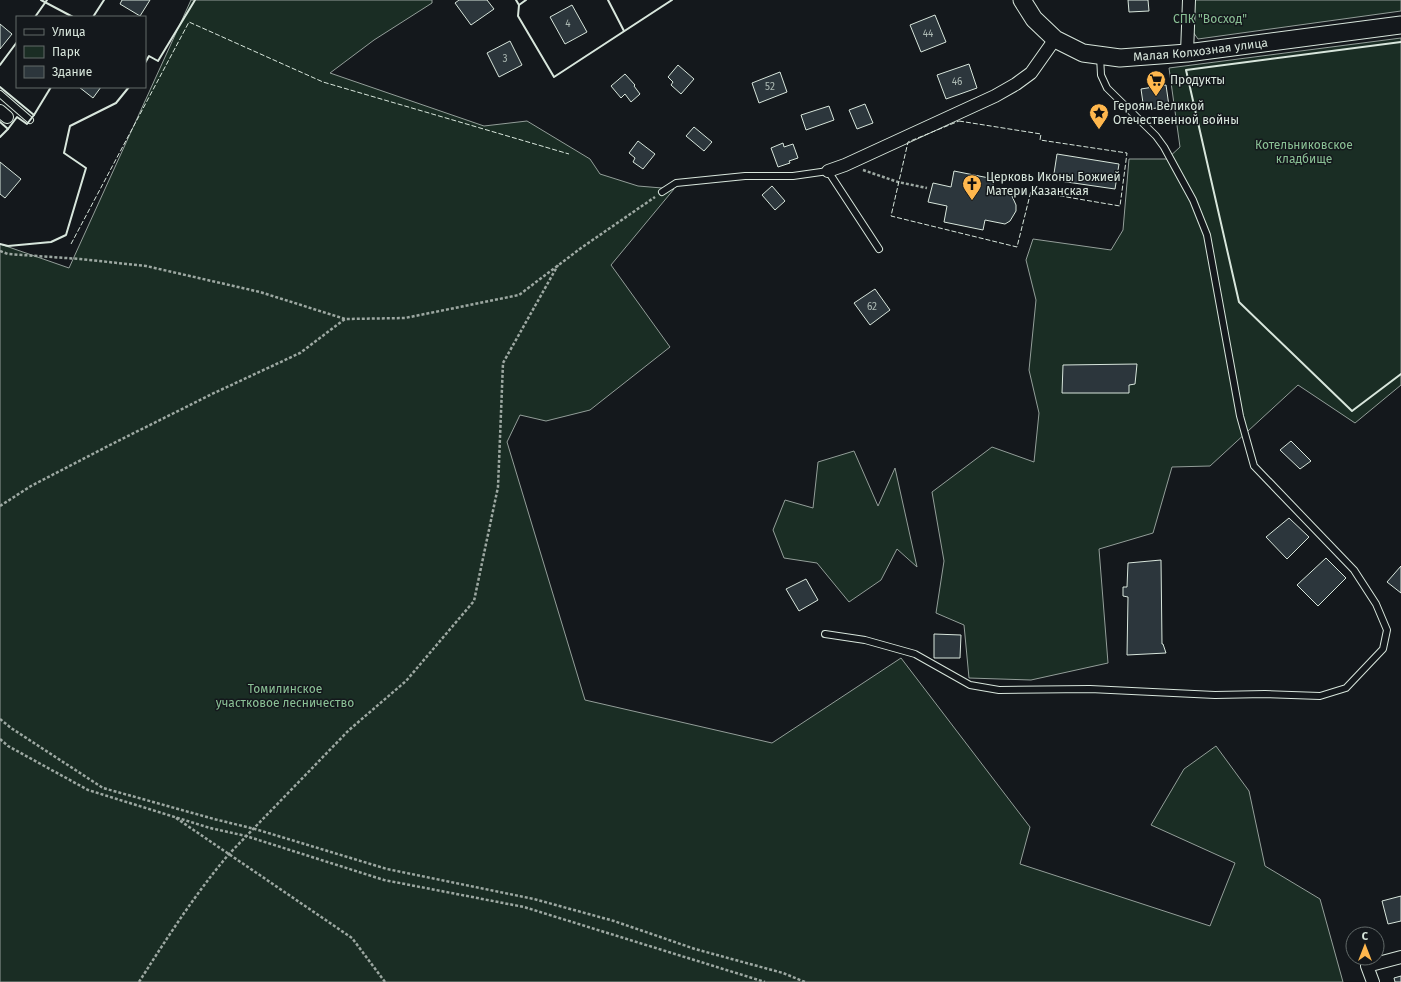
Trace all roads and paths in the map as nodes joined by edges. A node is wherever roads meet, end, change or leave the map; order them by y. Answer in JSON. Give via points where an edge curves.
{"nodes":[{"id":1,"x":1022,"y":0,"type":"edge"},
{"id":2,"x":1189,"y":0,"type":"edge"},
{"id":3,"x":1401,"y":25,"type":"edge"},
{"id":4,"x":1055,"y":39,"type":"junction"},
{"id":5,"x":1188,"y":53,"type":"junction"},
{"id":6,"x":1100,"y":56,"type":"junction"},
{"id":7,"x":0,"y":94,"type":"edge"},
{"id":8,"x":30,"y":120,"type":"dead end"},
{"id":9,"x":845,"y":165,"type":"junction"},
{"id":10,"x":828,"y":171,"type":"junction"},
{"id":11,"x":927,"y":188,"type":"dead end"},
{"id":12,"x":662,"y":192,"type":"joint"},
{"id":13,"x":880,"y":249,"type":"dead end"},
{"id":14,"x":0,"y":251,"type":"edge"},
{"id":15,"x":558,"y":265,"type":"junction"},
{"id":16,"x":345,"y":319,"type":"junction"},
{"id":17,"x":0,"y":506,"type":"edge"},
{"id":18,"x":825,"y":634,"type":"dead end"},
{"id":19,"x":0,"y":718,"type":"edge"},
{"id":20,"x":0,"y":738,"type":"edge"},
{"id":21,"x":174,"y":817,"type":"junction"},
{"id":22,"x":255,"y":828,"type":"junction"},
{"id":23,"x":246,"y":836,"type":"junction"},
{"id":24,"x":229,"y":854,"type":"junction"},
{"id":25,"x":1401,"y":957,"type":"edge"},
{"id":26,"x":139,"y":982,"type":"edge"},
{"id":27,"x":385,"y":982,"type":"edge"},
{"id":28,"x":765,"y":982,"type":"edge"},
{"id":29,"x":805,"y":982,"type":"edge"},
{"id":30,"x":1373,"y":982,"type":"edge"}],
"edges":[{"from":1,"to":4,"type":"street","name":"Малая Колхозная улица","via":[[1034,19]]},
{"from":2,"to":5,"type":"street"},
{"from":3,"to":5,"type":"street","name":"Малая Колхозная улица"},
{"from":4,"to":6,"type":"street","name":"Малая Колхозная улица","via":[[1083,53]]},
{"from":4,"to":9,"type":"street","via":[[1031,73],[1016,84]]},
{"from":5,"to":6,"type":"street","name":"Малая Колхозная улица","via":[[1120,58]]},
{"from":6,"to":18,"type":"lane","via":[[1101,75],[1107,88],[1164,147],[1193,200],[1207,235],[1240,416],[1254,466],[1354,570],[1376,604],[1387,630],[1383,649],[1346,688],[1320,696],[1215,695],[1090,689],[999,690],[970,685],[915,654],[865,640]]},
{"from":7,"to":8,"type":"lane"},
{"from":9,"to":10,"type":"street"},
{"from":9,"to":11,"type":"path","via":[[898,182]]},
{"from":10,"to":12,"type":"lane","via":[[793,176],[745,176],[676,183]]},
{"from":10,"to":13,"type":"lane"},
{"from":12,"to":15,"type":"path"},
{"from":14,"to":16,"type":"path","via":[[8,254],[146,266],[260,292]]},
{"from":15,"to":16,"type":"path","via":[[519,295],[405,318]]},
{"from":15,"to":22,"type":"path","via":[[503,363],[498,487],[474,601],[406,681],[349,730]]},
{"from":16,"to":17,"type":"path","via":[[300,353],[110,445],[31,486]]},
{"from":19,"to":22,"type":"path","via":[[11,728],[103,788]]},
{"from":20,"to":21,"type":"path","via":[[8,746],[88,790]]},
{"from":21,"to":23,"type":"path"},
{"from":21,"to":24,"type":"path"},
{"from":22,"to":23,"type":"path"},
{"from":22,"to":29,"type":"path","via":[[387,869],[542,901],[695,949],[783,973]]},
{"from":23,"to":24,"type":"path"},
{"from":23,"to":28,"type":"path","via":[[384,880],[524,907]]},
{"from":24,"to":26,"type":"path","via":[[165,941]]},
{"from":24,"to":27,"type":"path","via":[[352,938]]},
{"from":25,"to":30,"type":"street","via":[[1367,966]]}]}
